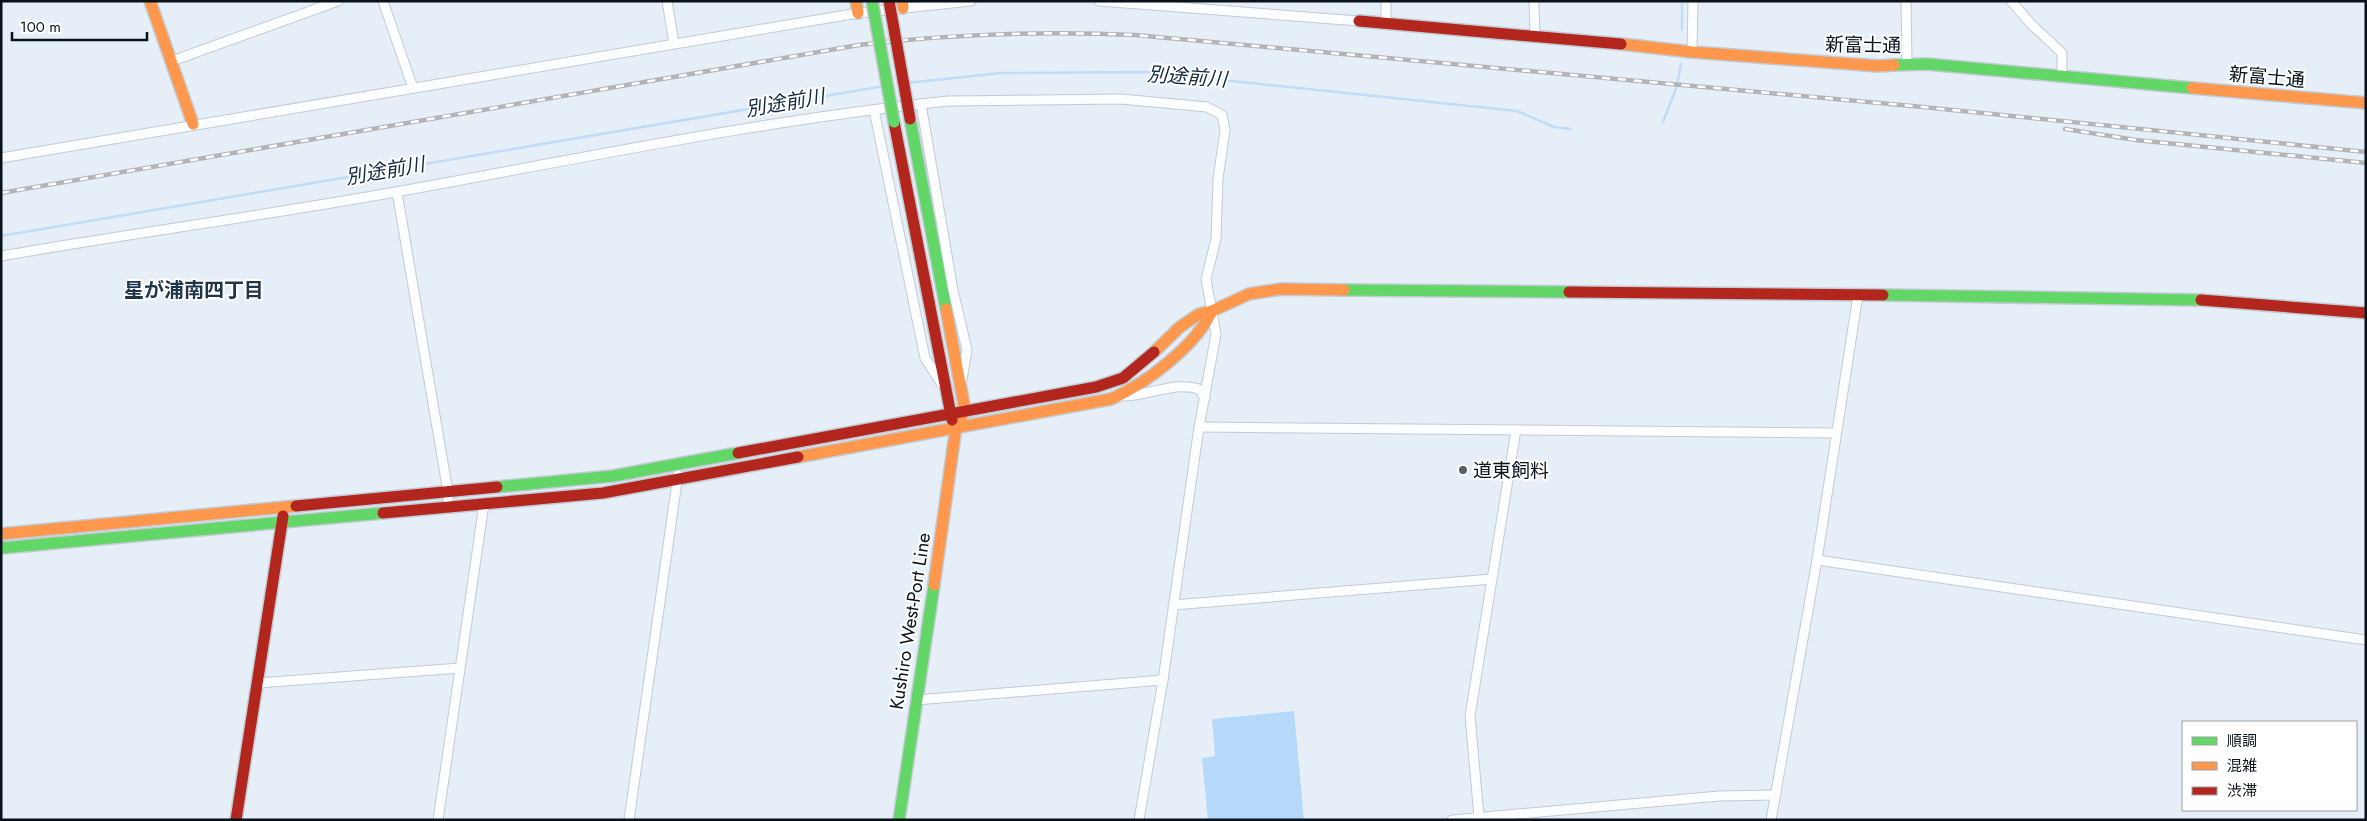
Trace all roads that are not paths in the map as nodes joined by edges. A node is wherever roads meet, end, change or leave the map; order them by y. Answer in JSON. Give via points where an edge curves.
{"nodes":[{"id":1,"x":150,"y":1,"type":"edge"},
{"id":2,"x":338,"y":1,"type":"edge"},
{"id":3,"x":383,"y":1,"type":"edge"},
{"id":4,"x":668,"y":1,"type":"edge"},
{"id":5,"x":872,"y":1,"type":"edge"},
{"id":6,"x":889,"y":1,"type":"edge"},
{"id":7,"x":971,"y":1,"type":"edge"},
{"id":8,"x":1099,"y":1,"type":"edge"},
{"id":9,"x":1386,"y":1,"type":"edge"},
{"id":10,"x":1534,"y":1,"type":"edge"},
{"id":11,"x":1693,"y":1,"type":"edge"},
{"id":12,"x":1906,"y":1,"type":"edge"},
{"id":13,"x":2011,"y":1,"type":"edge"},
{"id":14,"x":903,"y":5,"type":"edge"},
{"id":15,"x":857,"y":7,"type":"edge"},
{"id":16,"x":1359,"y":22,"type":"joint"},
{"id":17,"x":1386,"y":22,"type":"junction"},
{"id":18,"x":1535,"y":35,"type":"junction"},
{"id":19,"x":674,"y":43,"type":"junction"},
{"id":20,"x":1692,"y":52,"type":"junction"},
{"id":21,"x":172,"y":61,"type":"junction"},
{"id":22,"x":1908,"y":63,"type":"junction"},
{"id":23,"x":2062,"y":75,"type":"junction"},
{"id":24,"x":413,"y":88,"type":"junction"},
{"id":25,"x":2366,"y":103,"type":"edge"},
{"id":26,"x":922,"y":104,"type":"junction"},
{"id":27,"x":874,"y":110,"type":"junction"},
{"id":28,"x":193,"y":124,"type":"junction"},
{"id":29,"x":1,"y":158,"type":"edge"},
{"id":30,"x":397,"y":192,"type":"junction"},
{"id":31,"x":1,"y":256,"type":"edge"},
{"id":32,"x":1858,"y":295,"type":"junction"},
{"id":33,"x":1212,"y":311,"type":"junction"},
{"id":34,"x":2366,"y":313,"type":"edge"},
{"id":35,"x":960,"y":388,"type":"junction"},
{"id":36,"x":945,"y":390,"type":"junction"},
{"id":37,"x":1120,"y":396,"type":"junction"},
{"id":38,"x":1205,"y":398,"type":"junction"},
{"id":39,"x":965,"y":410,"type":"junction"},
{"id":40,"x":948,"y":413,"type":"junction"},
{"id":41,"x":956,"y":427,"type":"junction"},
{"id":42,"x":1200,"y":427,"type":"junction"},
{"id":43,"x":1516,"y":430,"type":"junction"},
{"id":44,"x":1836,"y":433,"type":"junction"},
{"id":45,"x":680,"y":463,"type":"junction"},
{"id":46,"x":678,"y":479,"type":"junction"},
{"id":47,"x":448,"y":492,"type":"junction"},
{"id":48,"x":484,"y":504,"type":"junction"},
{"id":49,"x":448,"y":507,"type":"junction"},
{"id":50,"x":283,"y":508,"type":"junction"},
{"id":51,"x":282,"y":522,"type":"junction"},
{"id":52,"x":1,"y":534,"type":"edge"},
{"id":53,"x":1,"y":548,"type":"edge"},
{"id":54,"x":1817,"y":560,"type":"junction"},
{"id":55,"x":1492,"y":578,"type":"junction"},
{"id":56,"x":1172,"y":606,"type":"junction"},
{"id":57,"x":2366,"y":640,"type":"edge"},
{"id":58,"x":460,"y":668,"type":"junction"},
{"id":59,"x":1163,"y":680,"type":"junction"},
{"id":60,"x":258,"y":683,"type":"junction"},
{"id":61,"x":916,"y":700,"type":"junction"},
{"id":62,"x":1776,"y":794,"type":"junction"},
{"id":63,"x":1480,"y":817,"type":"junction"},
{"id":64,"x":236,"y":820,"type":"edge"},
{"id":65,"x":438,"y":820,"type":"edge"},
{"id":66,"x":628,"y":820,"type":"edge"},
{"id":67,"x":899,"y":820,"type":"edge"},
{"id":68,"x":1139,"y":820,"type":"edge"},
{"id":69,"x":1452,"y":820,"type":"edge"},
{"id":70,"x":1771,"y":820,"type":"edge"}],
"edges":[{"from":1,"to":21,"type":"street"},
{"from":2,"to":21,"type":"street"},
{"from":3,"to":24,"type":"street"},
{"from":4,"to":19,"type":"street"},
{"from":5,"to":36,"type":"street","bridge":true},
{"from":6,"to":35,"type":"street","bridge":true},
{"from":7,"to":14,"type":"street"},
{"from":8,"to":16,"type":"street"},
{"from":9,"to":17,"type":"street"},
{"from":10,"to":18,"type":"street"},
{"from":11,"to":20,"type":"street"},
{"from":12,"to":22,"type":"street"},
{"from":13,"to":23,"type":"street","via":[[2062,53]]},
{"from":14,"to":15,"type":"street"},
{"from":15,"to":19,"type":"street"},
{"from":16,"to":17,"type":"street","name":"新富士通"},
{"from":17,"to":18,"type":"street","name":"新富士通"},
{"from":18,"to":20,"type":"street","name":"新富士通"},
{"from":19,"to":24,"type":"street"},
{"from":20,"to":22,"type":"street","name":"新富士通","via":[[1878,66]]},
{"from":21,"to":28,"type":"street"},
{"from":22,"to":23,"type":"street","name":"新富士通"},
{"from":23,"to":25,"type":"street","name":"新富士通"},
{"from":24,"to":28,"type":"street"},
{"from":26,"to":27,"type":"street"},
{"from":26,"to":33,"type":"street","via":[[1121,99],[1207,107],[1222,116],[1225,130],[1218,179],[1216,239],[1206,279]]},
{"from":26,"to":35,"type":"street","via":[[953,290],[967,350]]},
{"from":27,"to":30,"type":"street","via":[[776,122]]},
{"from":27,"to":36,"type":"street","via":[[925,358]]},
{"from":28,"to":29,"type":"street"},
{"from":30,"to":31,"type":"street"},
{"from":30,"to":47,"type":"street"},
{"from":32,"to":33,"type":"street","via":[[1281,289],[1249,294]]},
{"from":32,"to":34,"type":"street","via":[[2187,299]]},
{"from":32,"to":44,"type":"street"},
{"from":33,"to":37,"type":"street","via":[[1206,325],[1162,369]]},
{"from":33,"to":38,"type":"street","via":[[1216,334]]},
{"from":33,"to":39,"type":"street","via":[[1199,314],[1180,327],[1160,349],[1123,378],[1096,387]]},
{"from":35,"to":39,"type":"street"},
{"from":36,"to":40,"type":"street"},
{"from":37,"to":38,"type":"street","via":[[1187,385],[1199,389]]},
{"from":37,"to":41,"type":"street"},
{"from":38,"to":42,"type":"street"},
{"from":39,"to":40,"type":"street"},
{"from":39,"to":41,"type":"street","name":"Kushiro West-Port Line"},
{"from":40,"to":41,"type":"street"},
{"from":40,"to":45,"type":"street"},
{"from":41,"to":46,"type":"street"},
{"from":41,"to":61,"type":"street","name":"Kushiro West-Port Line"},
{"from":42,"to":43,"type":"street"},
{"from":42,"to":56,"type":"street"},
{"from":43,"to":44,"type":"street"},
{"from":43,"to":55,"type":"street"},
{"from":44,"to":54,"type":"street"},
{"from":45,"to":46,"type":"street"},
{"from":45,"to":47,"type":"street","via":[[613,476]]},
{"from":46,"to":48,"type":"street","via":[[603,493]]},
{"from":46,"to":66,"type":"street"},
{"from":47,"to":49,"type":"street"},
{"from":47,"to":50,"type":"street"},
{"from":48,"to":49,"type":"street"},
{"from":48,"to":58,"type":"street"},
{"from":49,"to":51,"type":"street"},
{"from":50,"to":51,"type":"street"},
{"from":50,"to":52,"type":"street"},
{"from":51,"to":53,"type":"street"},
{"from":51,"to":60,"type":"street"},
{"from":54,"to":57,"type":"street"},
{"from":54,"to":62,"type":"street"},
{"from":55,"to":56,"type":"street"},
{"from":55,"to":63,"type":"street","via":[[1470,716]]},
{"from":56,"to":59,"type":"street"},
{"from":58,"to":60,"type":"street"},
{"from":58,"to":65,"type":"street"},
{"from":59,"to":61,"type":"street"},
{"from":59,"to":68,"type":"street"},
{"from":60,"to":64,"type":"street"},
{"from":61,"to":67,"type":"street","name":"Kushiro West-Port Line"},
{"from":62,"to":63,"type":"street"},
{"from":62,"to":70,"type":"street"},
{"from":63,"to":69,"type":"street"}]}
